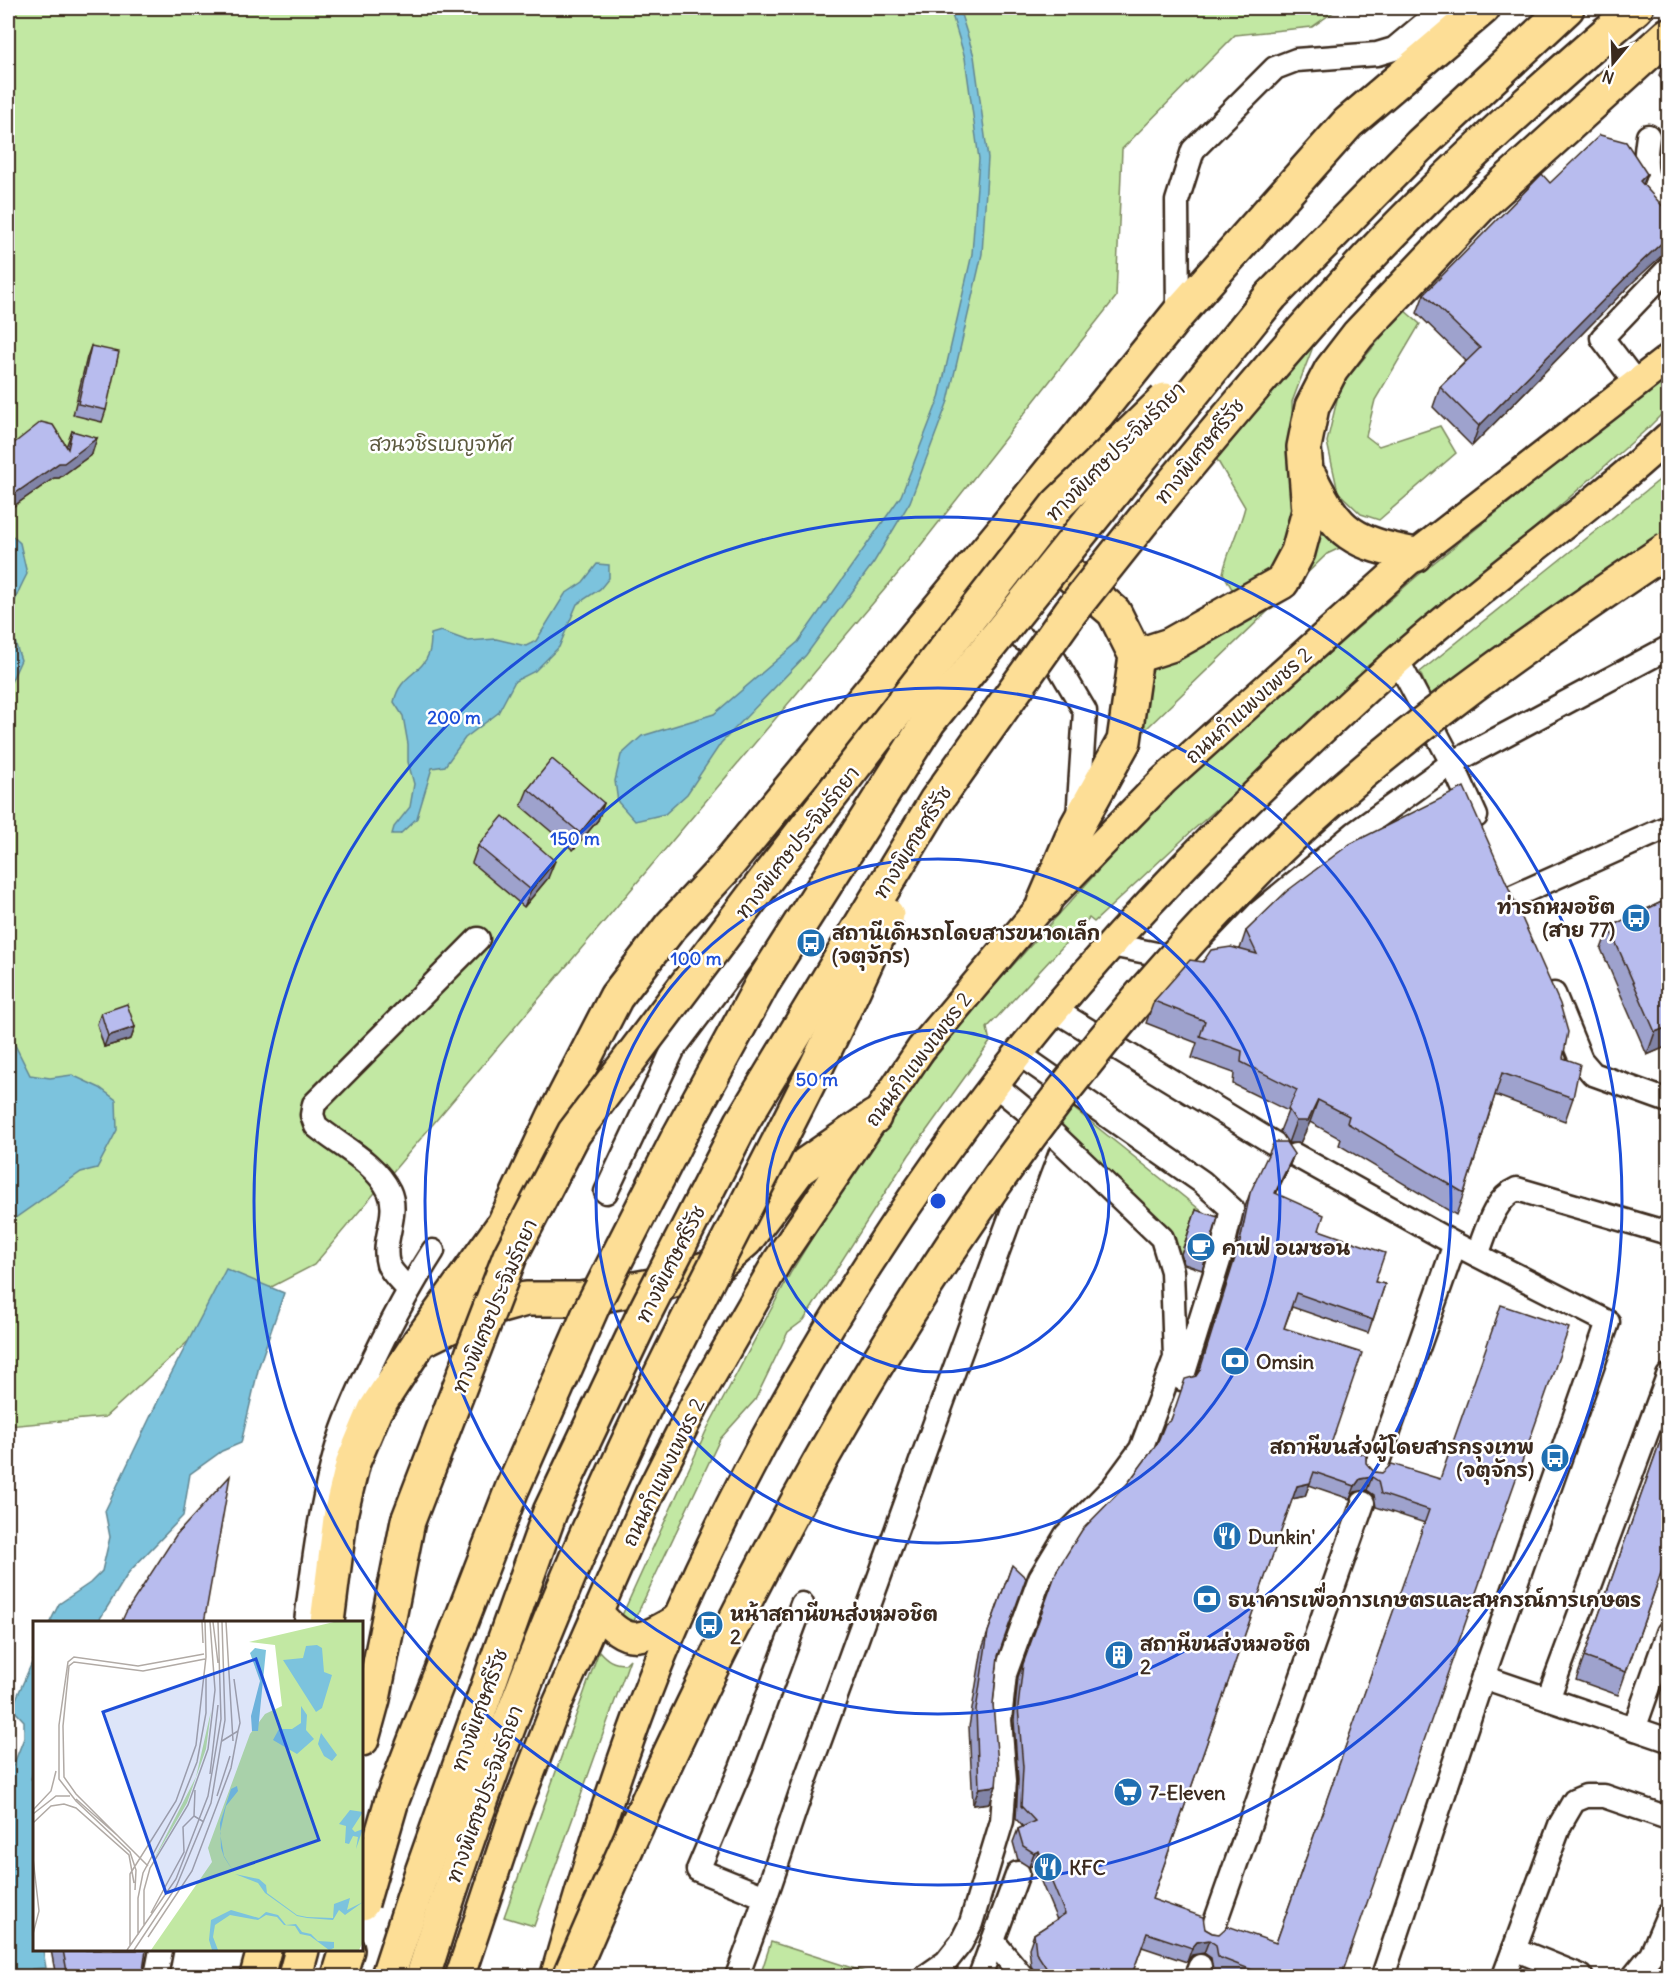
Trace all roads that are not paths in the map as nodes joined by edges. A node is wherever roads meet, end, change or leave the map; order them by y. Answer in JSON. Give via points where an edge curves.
{"nodes":[{"id":1,"x":1443,"y":8,"type":"edge"},
{"id":2,"x":1483,"y":8,"type":"edge"},
{"id":3,"x":1567,"y":8,"type":"edge"},
{"id":4,"x":1636,"y":8,"type":"edge"},
{"id":5,"x":1668,"y":35,"type":"edge"},
{"id":6,"x":1648,"y":136,"type":"dead end"},
{"id":7,"x":1668,"y":207,"type":"edge"},
{"id":8,"x":1668,"y":269,"type":"edge"},
{"id":9,"x":1271,"y":296,"type":"junction"},
{"id":10,"x":1178,"y":314,"type":"junction"},
{"id":11,"x":1668,"y":359,"type":"edge"},
{"id":12,"x":1637,"y":384,"type":"junction"},
{"id":13,"x":1662,"y":450,"type":"edge"},
{"id":14,"x":1307,"y":473,"type":"junction"},
{"id":15,"x":1002,"y":532,"type":"junction"},
{"id":16,"x":1668,"y":549,"type":"edge"},
{"id":17,"x":1415,"y":555,"type":"junction"},
{"id":18,"x":964,"y":579,"type":"junction"},
{"id":19,"x":1000,"y":624,"type":"junction"},
{"id":20,"x":1668,"y":648,"type":"edge"},
{"id":21,"x":1136,"y":656,"type":"junction"},
{"id":22,"x":1398,"y":660,"type":"junction"},
{"id":23,"x":1452,"y":763,"type":"junction"},
{"id":24,"x":936,"y":801,"type":"junction"},
{"id":25,"x":1077,"y":826,"type":"junction"},
{"id":26,"x":1668,"y":827,"type":"edge"},
{"id":27,"x":1484,"y":835,"type":"edge"},
{"id":28,"x":1503,"y":876,"type":"edge"},
{"id":29,"x":1512,"y":897,"type":"junction"},
{"id":30,"x":1044,"y":903,"type":"junction"},
{"id":31,"x":1522,"y":918,"type":"edge"},
{"id":32,"x":478,"y":939,"type":"dead end"},
{"id":33,"x":1112,"y":945,"type":"junction"},
{"id":34,"x":1545,"y":973,"type":"edge"},
{"id":35,"x":1055,"y":1010,"type":"junction"},
{"id":36,"x":1018,"y":1054,"type":"junction"},
{"id":37,"x":995,"y":1084,"type":"junction"},
{"id":38,"x":1668,"y":1101,"type":"edge"},
{"id":39,"x":874,"y":1117,"type":"junction"},
{"id":40,"x":1045,"y":1126,"type":"junction"},
{"id":41,"x":1275,"y":1144,"type":"edge"},
{"id":42,"x":1295,"y":1155,"type":"edge"},
{"id":43,"x":606,"y":1192,"type":"dead end"},
{"id":44,"x":1668,"y":1233,"type":"edge"},
{"id":45,"x":1455,"y":1244,"type":"junction"},
{"id":46,"x":433,"y":1251,"type":"dead end"},
{"id":47,"x":1477,"y":1255,"type":"junction"},
{"id":48,"x":409,"y":1290,"type":"junction"},
{"id":49,"x":420,"y":1341,"type":"junction"},
{"id":50,"x":1668,"y":1376,"type":"edge"},
{"id":51,"x":1163,"y":1428,"type":"edge"},
{"id":52,"x":1374,"y":1473,"type":"edge"},
{"id":53,"x":1363,"y":1503,"type":"dead end"},
{"id":54,"x":802,"y":1604,"type":"dead end"},
{"id":55,"x":598,"y":1612,"type":"junction"},
{"id":56,"x":677,"y":1619,"type":"junction"},
{"id":57,"x":306,"y":1621,"type":"edge"},
{"id":58,"x":327,"y":1621,"type":"edge"},
{"id":59,"x":1668,"y":1633,"type":"edge"},
{"id":60,"x":1483,"y":1677,"type":"junction"},
{"id":61,"x":1548,"y":1699,"type":"junction"},
{"id":62,"x":1634,"y":1729,"type":"junction"},
{"id":63,"x":363,"y":1735,"type":"edge"},
{"id":64,"x":1668,"y":1740,"type":"edge"},
{"id":65,"x":1668,"y":1818,"type":"edge"},
{"id":66,"x":1018,"y":1873,"type":"dead end"},
{"id":67,"x":765,"y":1897,"type":"junction"},
{"id":68,"x":363,"y":1900,"type":"edge"},
{"id":69,"x":1668,"y":1915,"type":"edge"},
{"id":70,"x":1211,"y":1934,"type":"edge"},
{"id":71,"x":993,"y":1941,"type":"junction"},
{"id":72,"x":1514,"y":1949,"type":"junction"},
{"id":73,"x":161,"y":1951,"type":"edge"},
{"id":74,"x":247,"y":1951,"type":"edge"},
{"id":75,"x":264,"y":1951,"type":"edge"},
{"id":76,"x":302,"y":1951,"type":"edge"},
{"id":77,"x":348,"y":1951,"type":"edge"},
{"id":78,"x":156,"y":1977,"type":"edge"},
{"id":79,"x":242,"y":1977,"type":"edge"},
{"id":80,"x":257,"y":1977,"type":"edge"},
{"id":81,"x":294,"y":1977,"type":"edge"},
{"id":82,"x":339,"y":1977,"type":"edge"},
{"id":83,"x":388,"y":1977,"type":"edge"},
{"id":84,"x":423,"y":1977,"type":"edge"},
{"id":85,"x":460,"y":1977,"type":"edge"},
{"id":86,"x":555,"y":1977,"type":"edge"},
{"id":87,"x":570,"y":1977,"type":"edge"},
{"id":88,"x":737,"y":1977,"type":"edge"},
{"id":89,"x":926,"y":1977,"type":"edge"},
{"id":90,"x":980,"y":1977,"type":"edge"},
{"id":91,"x":1022,"y":1977,"type":"edge"},
{"id":92,"x":1383,"y":1977,"type":"edge"},
{"id":93,"x":1504,"y":1977,"type":"edge"},
{"id":94,"x":1581,"y":1977,"type":"edge"},
{"id":95,"x":1634,"y":1977,"type":"edge"}],
"edges":[{"from":1,"to":10,"type":"street","via":[[1394,49],[1377,54],[1296,60],[1275,68],[1193,150],[1177,201]]},
{"from":2,"to":10,"type":"highway","via":[[1348,123]]},
{"from":3,"to":9,"type":"highway","name":"ทางพิเศษศรีรัช","via":[[1420,145]]},
{"from":4,"to":24,"type":"highway","name":"ทางพิเศษศรีรัช","bridge":true,"via":[[1534,96],[1369,257],[1250,389],[1071,611]]},
{"from":5,"to":14,"type":"highway","via":[[1486,200],[1358,335],[1331,370],[1312,407],[1304,447]]},
{"from":6,"to":7,"type":"street","via":[[1644,166],[1656,194]]},
{"from":8,"to":12,"type":"street","via":[[1602,338]]},
{"from":9,"to":63,"type":"highway","name":"ทางพิเศษประจิมรัถยา","bridge":true,"via":[[1058,504],[574,1133],[510,1256],[408,1521]]},
{"from":9,"to":68,"type":"highway","name":"ทางพิเศษศรีรัช","bridge":true,"via":[[929,721],[762,984],[593,1305],[512,1489],[392,1800]]},
{"from":10,"to":15,"type":"highway"},
{"from":11,"to":12,"type":"main road","name":"ถนนกำแพงเพชร 2"},
{"from":12,"to":17,"type":"main road","name":"ถนนกำแพงเพชร 2"},
{"from":13,"to":22,"type":"main road","via":[[1513,563]]},
{"from":14,"to":17,"type":"highway","via":[[1326,510],[1341,527],[1370,545]]},
{"from":14,"to":21,"type":"highway","via":[[1309,511],[1298,552],[1282,582],[1170,645]]},
{"from":15,"to":18,"type":"highway"},
{"from":15,"to":21,"type":"highway","via":[[1033,543],[1114,612]]},
{"from":16,"to":87,"type":"highway","bridge":true,"via":[[1486,676],[1374,765],[1263,864],[1160,974],[1022,1144],[885,1348],[817,1466],[744,1602],[644,1806]]},
{"from":17,"to":30,"type":"main road","name":"ถนนกำแพงเพชร 2","via":[[1164,780]]},
{"from":18,"to":19,"type":"street","via":[[970,603]]},
{"from":18,"to":49,"type":"highway","via":[[724,869],[671,926],[616,998],[504,1224]]},
{"from":19,"to":25,"type":"street","via":[[1055,660],[1085,711]]},
{"from":19,"to":43,"type":"street","via":[[846,816],[673,1050]]},
{"from":20,"to":23,"type":"street"},
{"from":21,"to":25,"type":"highway","via":[[1124,741]]},
{"from":22,"to":23,"type":"street"},
{"from":22,"to":33,"type":"main road","via":[[1218,834]]},
{"from":23,"to":27,"type":"street"},
{"from":23,"to":33,"type":"street","via":[[1355,832],[1258,913],[1214,959],[1177,958]]},
{"from":24,"to":83,"type":"highway","name":"ทางพิเศษศรีรัช","bridge":true,"via":[[742,1122],[643,1316],[555,1502]]},
{"from":24,"to":84,"type":"highway","name":"ทางพิเศษประจิมรัถยา","bridge":true,"via":[[814,1076],[736,1222],[601,1504],[496,1755]]},
{"from":25,"to":30,"type":"highway"},
{"from":26,"to":29,"type":"street"},
{"from":28,"to":29,"type":"street"},
{"from":29,"to":31,"type":"street"},
{"from":30,"to":39,"type":"main road","name":"ถนนกำแพงเพชร 2","via":[[921,1049]]},
{"from":32,"to":48,"type":"street","via":[[314,1104],[316,1126],[374,1171],[389,1191],[393,1206],[386,1244],[389,1266]]},
{"from":33,"to":35,"type":"main road"},
{"from":34,"to":38,"type":"street","via":[[1581,1060],[1593,1074]]},
{"from":35,"to":36,"type":"main road"},
{"from":35,"to":41,"type":"street"},
{"from":36,"to":37,"type":"main road"},
{"from":36,"to":51,"type":"street","via":[[1202,1182],[1232,1209],[1219,1262]]},
{"from":37,"to":40,"type":"street"},
{"from":37,"to":56,"type":"main road","via":[[862,1274],[788,1399]]},
{"from":39,"to":49,"type":"highway","via":[[799,1169],[746,1240],[719,1264],[662,1284],[581,1299],[526,1299],[479,1312]]},
{"from":39,"to":55,"type":"main road","name":"ถนนกำแพงเพชร 2","via":[[738,1327],[650,1493]]},
{"from":40,"to":67,"type":"street"},
{"from":40,"to":89,"type":"street","via":[[1162,1238],[1172,1271],[1175,1358],[1141,1449],[1113,1487],[1066,1535],[1040,1578],[1005,1674],[1000,1720],[1005,1781],[1002,1821],[971,1923],[946,1962]]},
{"from":42,"to":45,"type":"street"},
{"from":44,"to":47,"type":"street","via":[[1517,1189],[1507,1193],[1497,1207]]},
{"from":45,"to":47,"type":"street"},
{"from":45,"to":52,"type":"street"},
{"from":46,"to":48,"type":"street"},
{"from":47,"to":60,"type":"street","via":[[1608,1322]]},
{"from":48,"to":57,"type":"street","via":[[346,1422],[334,1459]]},
{"from":49,"to":58,"type":"highway","via":[[375,1410],[353,1462],[341,1511]]},
{"from":50,"to":61,"type":"street"},
{"from":53,"to":70,"type":"street"},
{"from":54,"to":67,"type":"street","via":[[698,1870]]},
{"from":55,"to":56,"type":"main road","via":[[612,1629],[632,1639],[645,1638]]},
{"from":55,"to":85,"type":"main road","name":"ถนนกำแพงเพชร 2","via":[[513,1817]]},
{"from":56,"to":86,"type":"main road","via":[[624,1760]]},
{"from":59,"to":62,"type":"street"},
{"from":60,"to":61,"type":"street"},
{"from":60,"to":92,"type":"street"},
{"from":61,"to":62,"type":"street"},
{"from":62,"to":64,"type":"street"},
{"from":65,"to":72,"type":"street","via":[[1604,1796],[1574,1801],[1560,1825]]},
{"from":66,"to":71,"type":"street"},
{"from":67,"to":88,"type":"street"},
{"from":69,"to":95,"type":"street","via":[[1651,1955]]},
{"from":71,"to":90,"type":"street"},
{"from":71,"to":91,"type":"street"},
{"from":72,"to":93,"type":"street"},
{"from":72,"to":94,"type":"street"},
{"from":73,"to":78,"type":"street"},
{"from":74,"to":79,"type":"street"},
{"from":75,"to":80,"type":"highway"},
{"from":76,"to":81,"type":"highway"},
{"from":77,"to":82,"type":"highway"}]}
